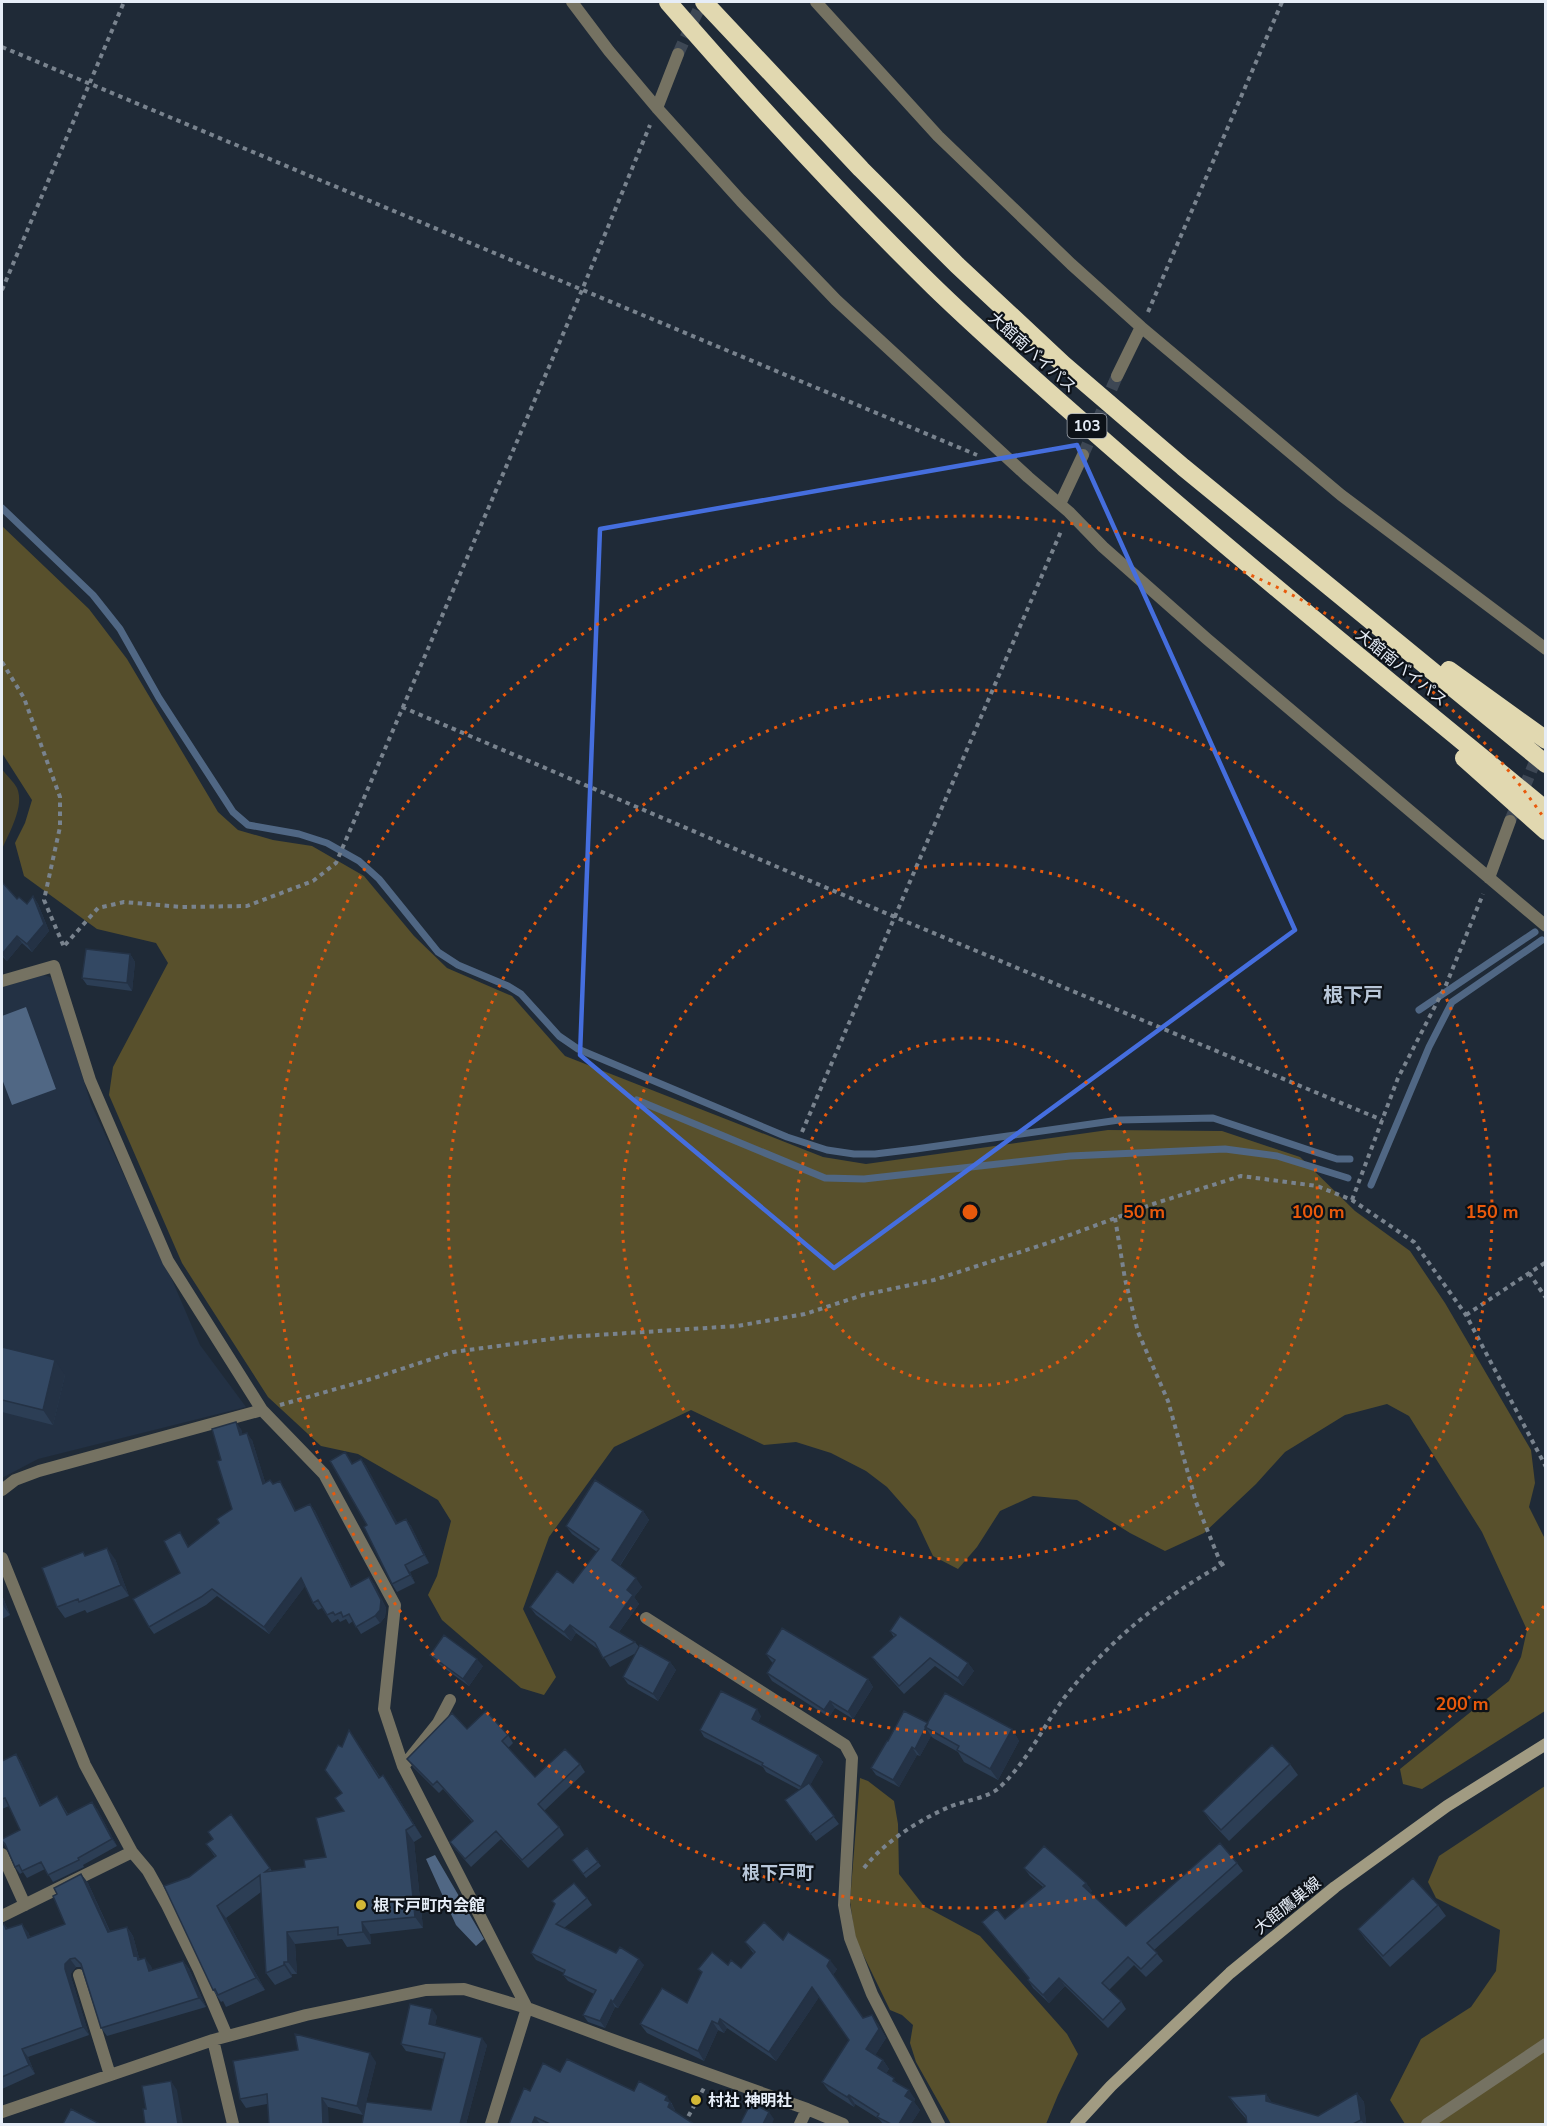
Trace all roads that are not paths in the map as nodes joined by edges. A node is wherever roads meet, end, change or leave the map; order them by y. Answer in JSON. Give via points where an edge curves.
{"nodes":[{"id":1,"x":572,"y":2,"type":"edge"},
{"id":2,"x":668,"y":2,"type":"edge"},
{"id":3,"x":704,"y":2,"type":"edge"},
{"id":4,"x":816,"y":2,"type":"edge"},
{"id":5,"x":678,"y":54,"type":"tunnel mouth"},
{"id":6,"x":657,"y":108,"type":"junction"},
{"id":7,"x":1141,"y":327,"type":"junction"},
{"id":8,"x":1117,"y":376,"type":"tunnel mouth"},
{"id":9,"x":1083,"y":455,"type":"tunnel mouth"},
{"id":10,"x":1065,"y":508,"type":"junction"},
{"id":11,"x":1231,"y":551,"type":"junction"},
{"id":12,"x":1313,"y":573,"type":"junction"},
{"id":13,"x":1545,"y":649,"type":"edge"},
{"id":14,"x":1545,"y":740,"type":"edge"},
{"id":15,"x":1545,"y":764,"type":"edge"},
{"id":16,"x":1545,"y":810,"type":"edge"},
{"id":17,"x":1510,"y":821,"type":"tunnel mouth"},
{"id":18,"x":1545,"y":831,"type":"edge"},
{"id":19,"x":1489,"y":878,"type":"junction"},
{"id":20,"x":1545,"y":926,"type":"edge"},
{"id":21,"x":2,"y":981,"type":"edge"},
{"id":22,"x":262,"y":1410,"type":"junction"},
{"id":23,"x":2,"y":1490,"type":"edge"},
{"id":24,"x":2,"y":1558,"type":"edge"},
{"id":25,"x":646,"y":1618,"type":"dead end"},
{"id":26,"x":450,"y":1700,"type":"dead end"},
{"id":27,"x":1545,"y":1744,"type":"edge"},
{"id":28,"x":403,"y":1766,"type":"junction"},
{"id":29,"x":132,"y":1852,"type":"junction"},
{"id":30,"x":2,"y":1854,"type":"edge"},
{"id":31,"x":26,"y":1905,"type":"junction"},
{"id":32,"x":2,"y":1916,"type":"edge"},
{"id":33,"x":79,"y":1975,"type":"edge"},
{"id":34,"x":527,"y":2008,"type":"junction"},
{"id":35,"x":227,"y":2036,"type":"junction"},
{"id":36,"x":213,"y":2040,"type":"junction"},
{"id":37,"x":1545,"y":2044,"type":"edge"},
{"id":38,"x":110,"y":2075,"type":"junction"},
{"id":39,"x":807,"y":2109,"type":"junction"},
{"id":40,"x":2,"y":2112,"type":"edge"},
{"id":41,"x":233,"y":2124,"type":"edge"},
{"id":42,"x":491,"y":2124,"type":"edge"},
{"id":43,"x":800,"y":2124,"type":"edge"},
{"id":44,"x":843,"y":2124,"type":"edge"},
{"id":45,"x":939,"y":2124,"type":"edge"},
{"id":46,"x":1076,"y":2124,"type":"edge"},
{"id":47,"x":1427,"y":2124,"type":"edge"}],
"edges":[{"from":1,"to":6,"type":"street"},
{"from":2,"to":11,"type":"highway","name":"大館南バイパス","number":"103","via":[[833,186],[935,288],[1041,387]]},
{"from":3,"to":12,"type":"highway","name":"大館南バイパス","number":"103","via":[[957,265],[1063,364]]},
{"from":4,"to":7,"type":"street","via":[[938,136]]},
{"from":5,"to":6,"type":"street"},
{"from":6,"to":10,"type":"street","via":[[836,300]]},
{"from":7,"to":8,"type":"street"},
{"from":7,"to":13,"type":"street","via":[[1341,495]]},
{"from":9,"to":10,"type":"street"},
{"from":10,"to":19,"type":"street","via":[[1207,639]]},
{"from":11,"to":16,"type":"highway","name":"大館南バイパス","number":"103"},
{"from":11,"to":18,"type":"highway"},
{"from":12,"to":14,"type":"highway"},
{"from":12,"to":15,"type":"highway","name":"大館南バイパス","number":"103"},
{"from":17,"to":19,"type":"street"},
{"from":19,"to":20,"type":"street"},
{"from":21,"to":22,"type":"street","via":[[54,966],[90,1080],[168,1261]]},
{"from":22,"to":23,"type":"street","via":[[39,1471]]},
{"from":22,"to":28,"type":"street","via":[[324,1474],[395,1605],[384,1709]]},
{"from":24,"to":29,"type":"street","via":[[85,1765]]},
{"from":25,"to":45,"type":"street","via":[[845,1745],[852,1758],[844,1892],[850,1938],[872,1994]]},
{"from":26,"to":28,"type":"street","via":[[438,1724]]},
{"from":27,"to":46,"type":"main road","name":"大館鷹巣線","via":[[1447,1806],[1335,1887],[1230,1973]]},
{"from":28,"to":34,"type":"street"},
{"from":29,"to":31,"type":"street"},
{"from":29,"to":35,"type":"street","via":[[167,1905]]},
{"from":30,"to":31,"type":"street"},
{"from":31,"to":32,"type":"street"},
{"from":33,"to":38,"type":"street"},
{"from":34,"to":35,"type":"street","via":[[464,1989],[426,1990]]},
{"from":34,"to":39,"type":"street"},
{"from":34,"to":42,"type":"street"},
{"from":35,"to":36,"type":"street"},
{"from":36,"to":38,"type":"street"},
{"from":36,"to":41,"type":"street"},
{"from":37,"to":47,"type":"street"},
{"from":38,"to":40,"type":"street"},
{"from":39,"to":43,"type":"street"},
{"from":39,"to":44,"type":"street"}]}
